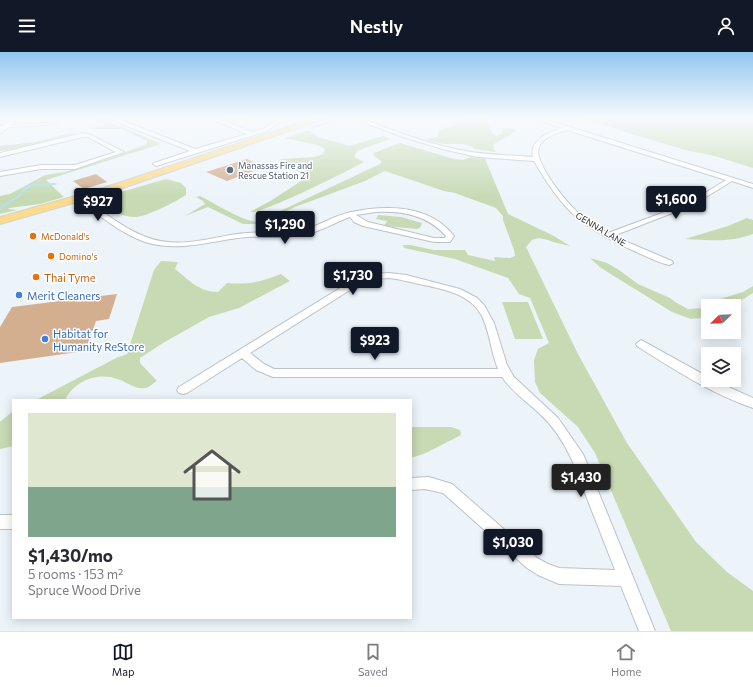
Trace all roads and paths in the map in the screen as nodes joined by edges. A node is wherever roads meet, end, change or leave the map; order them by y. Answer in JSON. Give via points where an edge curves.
{"nodes":[{"id":1,"x":46,"y":144,"type":"edge"},
{"id":2,"x":105,"y":144,"type":"edge"},
{"id":3,"x":177,"y":144,"type":"edge"},
{"id":4,"x":217,"y":144,"type":"edge"},
{"id":5,"x":245,"y":144,"type":"edge"},
{"id":6,"x":432,"y":144,"type":"edge"},
{"id":7,"x":537,"y":144,"type":"edge"},
{"id":8,"x":619,"y":144,"type":"edge"},
{"id":9,"x":195,"y":151,"type":"junction"},
{"id":10,"x":0,"y":155,"type":"edge"},
{"id":11,"x":207,"y":156,"type":"junction"},
{"id":12,"x":536,"y":158,"type":"junction"},
{"id":13,"x":156,"y":164,"type":"dead end"},
{"id":14,"x":0,"y":174,"type":"edge"},
{"id":15,"x":731,"y":179,"type":"junction"},
{"id":16,"x":753,"y":186,"type":"edge"},
{"id":17,"x":80,"y":199,"type":"junction"},
{"id":18,"x":351,"y":214,"type":"junction"},
{"id":19,"x":0,"y":222,"type":"edge"},
{"id":20,"x":608,"y":235,"type":"junction"},
{"id":21,"x":669,"y":263,"type":"dead end"},
{"id":22,"x":641,"y":344,"type":"dead end"},
{"id":23,"x":243,"y":353,"type":"junction"},
{"id":24,"x":505,"y":373,"type":"junction"},
{"id":25,"x":183,"y":390,"type":"dead end"},
{"id":26,"x":753,"y":403,"type":"edge"},
{"id":27,"x":412,"y":484,"type":"edge"},
{"id":28,"x":0,"y":522,"type":"edge"},
{"id":29,"x":12,"y":522,"type":"edge"},
{"id":30,"x":627,"y":578,"type":"junction"},
{"id":31,"x":647,"y":631,"type":"edge"}],
"edges":[{"from":1,"to":10,"type":"street"},
{"from":2,"to":14,"type":"street","via":[[121,152],[75,167],[40,167]]},
{"from":3,"to":9,"type":"street"},
{"from":4,"to":9,"type":"street"},
{"from":5,"to":11,"type":"main road"},
{"from":6,"to":12,"type":"street","via":[[460,152]]},
{"from":7,"to":12,"type":"street"},
{"from":8,"to":15,"type":"street"},
{"from":9,"to":11,"type":"street"},
{"from":9,"to":13,"type":"street"},
{"from":11,"to":17,"type":"main road"},
{"from":12,"to":20,"type":"street","name":"GENNA LANE","via":[[570,209]]},
{"from":15,"to":16,"type":"street"},
{"from":15,"to":20,"type":"street","via":[[691,204]]},
{"from":17,"to":18,"type":"street","via":[[134,236],[173,245],[246,235],[293,235],[314,230]]},
{"from":17,"to":19,"type":"main road"},
{"from":18,"to":18,"type":"street","via":[[369,210],[415,214],[437,223],[450,236],[447,240],[434,240],[366,224]]},
{"from":20,"to":21,"type":"street","name":"GENNA LANE"},
{"from":22,"to":26,"type":"street","via":[[692,375]]},
{"from":23,"to":24,"type":"street","via":[[260,367],[273,373]]},
{"from":23,"to":24,"type":"street","via":[[358,281],[377,276],[396,276],[455,290],[475,300],[491,325]]},
{"from":23,"to":25,"type":"street"},
{"from":24,"to":30,"type":"street","via":[[519,390],[545,412],[568,440],[578,458]]},
{"from":27,"to":30,"type":"street","via":[[425,482],[447,488],[532,563],[551,573],[565,577]]},
{"from":28,"to":29,"type":"street"},
{"from":30,"to":31,"type":"street"}]}
